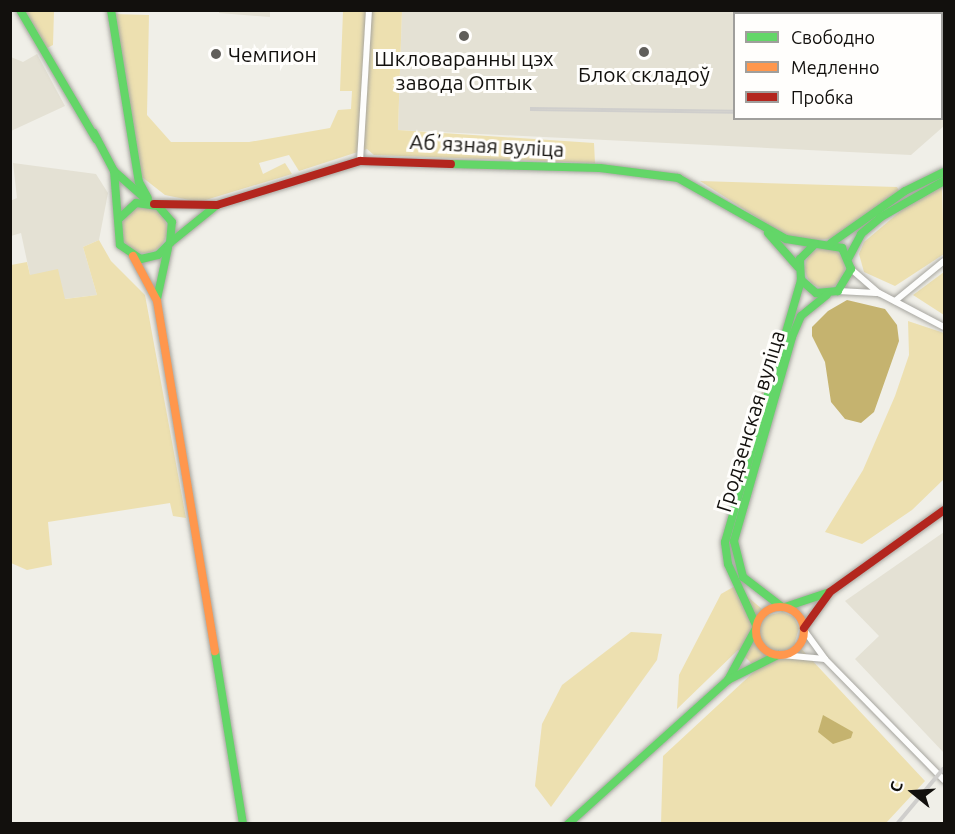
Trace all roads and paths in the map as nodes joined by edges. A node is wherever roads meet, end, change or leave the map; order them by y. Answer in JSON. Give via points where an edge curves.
{"nodes":[{"id":1,"x":21,"y":10,"type":"edge"},
{"id":2,"x":111,"y":10,"type":"edge"},
{"id":3,"x":369,"y":10,"type":"edge"},
{"id":4,"x":135,"y":160,"type":"junction"},
{"id":5,"x":360,"y":161,"type":"junction"},
{"id":6,"x":114,"y":171,"type":"junction"},
{"id":7,"x":945,"y":172,"type":"edge"},
{"id":8,"x":945,"y":181,"type":"edge"},
{"id":9,"x":126,"y":184,"type":"junction"},
{"id":10,"x":152,"y":203,"type":"junction"},
{"id":11,"x":217,"y":205,"type":"junction"},
{"id":12,"x":750,"y":218,"type":"junction"},
{"id":13,"x":119,"y":219,"type":"junction"},
{"id":14,"x":170,"y":243,"type":"junction"},
{"id":15,"x":831,"y":243,"type":"junction"},
{"id":16,"x":815,"y":244,"type":"junction"},
{"id":17,"x":133,"y":256,"type":"junction"},
{"id":18,"x":849,"y":257,"type":"junction"},
{"id":19,"x":945,"y":261,"type":"edge"},
{"id":20,"x":798,"y":267,"type":"junction"},
{"id":21,"x":851,"y":269,"type":"junction"},
{"id":22,"x":801,"y":280,"type":"junction"},
{"id":23,"x":838,"y":291,"type":"junction"},
{"id":24,"x":879,"y":293,"type":"junction"},
{"id":25,"x":826,"y":295,"type":"junction"},
{"id":26,"x":157,"y":301,"type":"junction"},
{"id":27,"x":895,"y":301,"type":"junction"},
{"id":28,"x":945,"y":327,"type":"edge"},
{"id":29,"x":945,"y":510,"type":"edge"},
{"id":30,"x":830,"y":592,"type":"junction"},
{"id":31,"x":784,"y":607,"type":"junction"},
{"id":32,"x":755,"y":628,"type":"junction"},
{"id":33,"x":804,"y":629,"type":"junction"},
{"id":34,"x":780,"y":655,"type":"junction"},
{"id":35,"x":825,"y":659,"type":"junction"},
{"id":36,"x":728,"y":680,"type":"junction"},
{"id":37,"x":945,"y":780,"type":"edge"},
{"id":38,"x":243,"y":824,"type":"edge"},
{"id":39,"x":568,"y":824,"type":"edge"}],
"edges":[{"from":1,"to":6,"type":"main road"},
{"from":2,"to":4,"type":"main road"},
{"from":3,"to":5,"type":"street"},
{"from":4,"to":9,"type":"main road","via":[[134,179]]},
{"from":4,"to":10,"type":"main road","via":[[143,192]]},
{"from":5,"to":11,"type":"main road","name":"Абʼязная вуліца"},
{"from":5,"to":12,"type":"main road","name":"Абʼязная вуліца","via":[[662,174],[721,198]]},
{"from":6,"to":9,"type":"main road"},
{"from":6,"to":13,"type":"main road"},
{"from":7,"to":15,"type":"main road","via":[[888,202]]},
{"from":8,"to":18,"type":"main road","via":[[881,217],[861,234]]},
{"from":9,"to":10,"type":"main road"},
{"from":10,"to":11,"type":"main road","name":"Абʼязная вуліца"},
{"from":10,"to":13,"type":"main road","via":[[129,207]]},
{"from":10,"to":14,"type":"main road","via":[[172,222]]},
{"from":11,"to":14,"type":"main road","name":"Абʼязная вуліца"},
{"from":12,"to":16,"type":"main road","name":"Абʼязная вуліца","via":[[786,239]]},
{"from":12,"to":20,"type":"main road","name":"Абʼязная вуліца"},
{"from":13,"to":17,"type":"main road","via":[[117,236]]},
{"from":14,"to":17,"type":"main road","via":[[158,255]]},
{"from":14,"to":26,"type":"main road"},
{"from":15,"to":16,"type":"main road","name":"Абʼязная вуліца"},
{"from":15,"to":18,"type":"main road"},
{"from":16,"to":20,"type":"main road"},
{"from":17,"to":26,"type":"main road"},
{"from":18,"to":21,"type":"main road"},
{"from":19,"to":27,"type":"street"},
{"from":20,"to":22,"type":"main road"},
{"from":21,"to":23,"type":"main road"},
{"from":21,"to":24,"type":"street"},
{"from":22,"to":25,"type":"main road"},
{"from":22,"to":32,"type":"main road","name":"Гродзенская вуліца","via":[[725,543],[734,579]]},
{"from":23,"to":24,"type":"street"},
{"from":23,"to":25,"type":"main road"},
{"from":24,"to":27,"type":"street"},
{"from":25,"to":31,"type":"main road","name":"Гродзенская вуліца","via":[[801,316],[783,364],[736,530],[739,570],[757,593]]},
{"from":26,"to":38,"type":"main road"},
{"from":27,"to":28,"type":"street"},
{"from":29,"to":30,"type":"main road"},
{"from":30,"to":31,"type":"main road"},
{"from":30,"to":33,"type":"main road"},
{"from":31,"to":32,"type":"main road","via":[[766,611]]},
{"from":31,"to":33,"type":"main road","via":[[798,615]]},
{"from":32,"to":34,"type":"main road","via":[[761,648]]},
{"from":32,"to":36,"type":"main road"},
{"from":33,"to":34,"type":"main road","via":[[798,647]]},
{"from":33,"to":35,"type":"street"},
{"from":34,"to":35,"type":"street"},
{"from":34,"to":36,"type":"main road"},
{"from":35,"to":37,"type":"street"},
{"from":36,"to":39,"type":"main road"}]}
